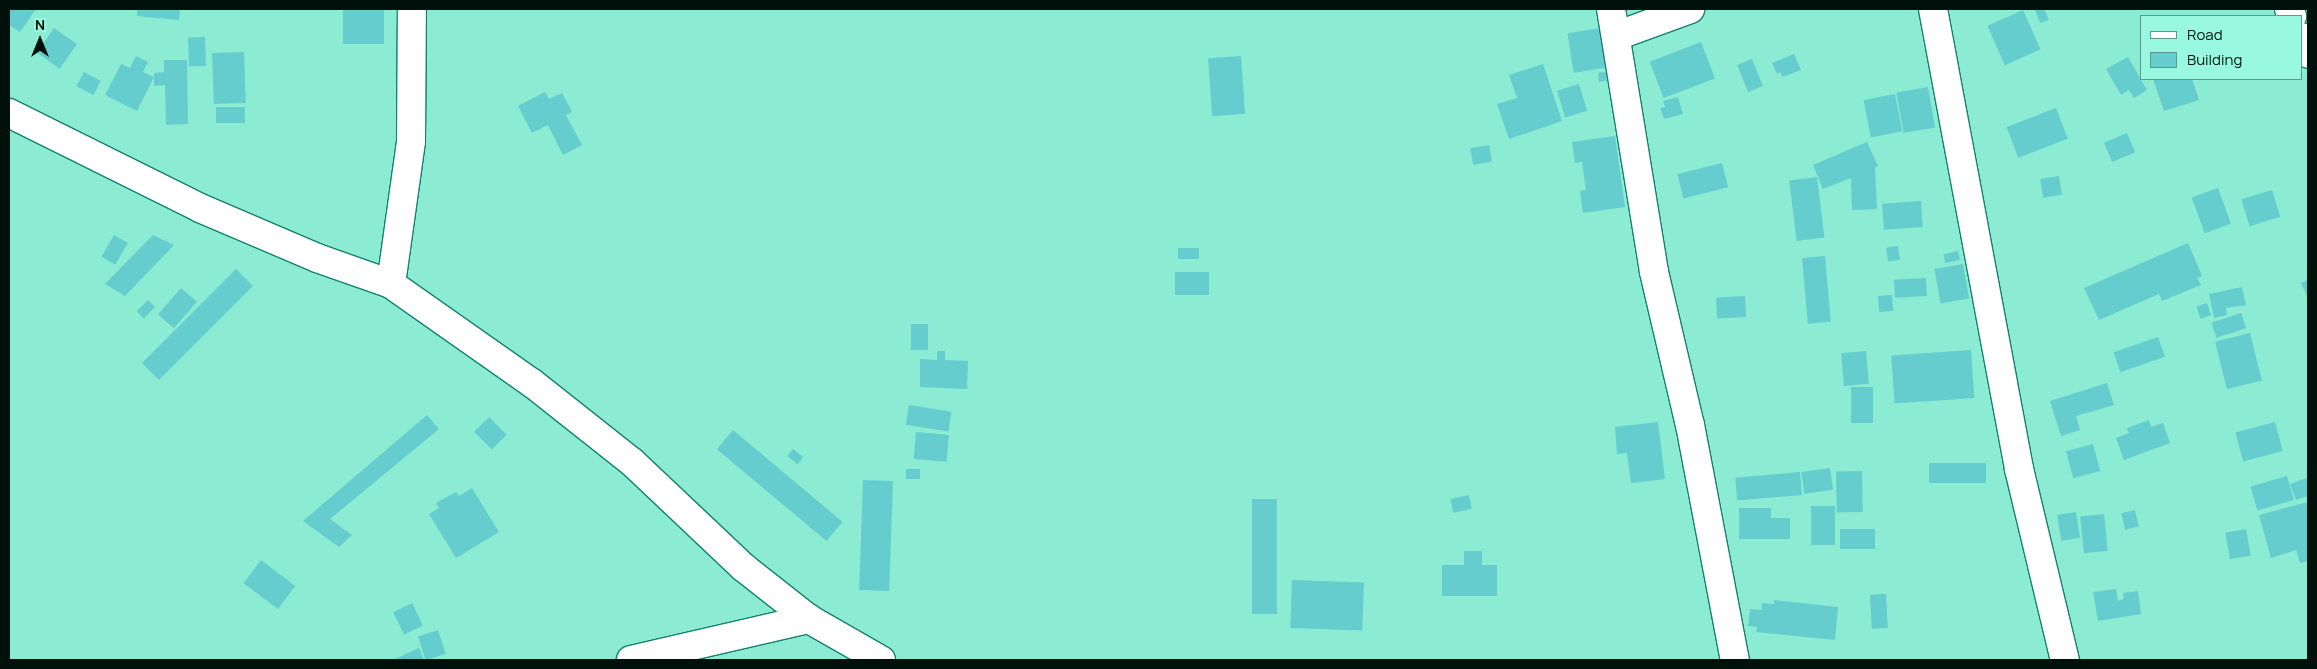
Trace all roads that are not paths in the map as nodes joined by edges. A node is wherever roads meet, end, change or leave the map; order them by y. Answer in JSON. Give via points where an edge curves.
{"nodes":[{"id":1,"x":412,"y":9,"type":"edge"},
{"id":2,"x":1611,"y":9,"type":"edge"},
{"id":3,"x":1690,"y":9,"type":"edge"},
{"id":4,"x":1933,"y":9,"type":"edge"},
{"id":5,"x":1616,"y":36,"type":"junction"},
{"id":6,"x":2302,"y":39,"type":"edge"},
{"id":7,"x":2308,"y":54,"type":"edge"},
{"id":8,"x":9,"y":113,"type":"edge"},
{"id":9,"x":391,"y":284,"type":"junction"},
{"id":10,"x":809,"y":619,"type":"junction"},
{"id":11,"x":631,"y":660,"type":"edge"},
{"id":12,"x":881,"y":660,"type":"edge"},
{"id":13,"x":1735,"y":660,"type":"edge"},
{"id":14,"x":2066,"y":660,"type":"edge"}],
"edges":[{"from":1,"to":9,"type":"street","via":[[411,140]]},
{"from":2,"to":5,"type":"street"},
{"from":3,"to":5,"type":"street"},
{"from":4,"to":14,"type":"street","via":[[2018,469]]},
{"from":5,"to":13,"type":"street","via":[[1654,272],[1690,425]]},
{"from":6,"to":7,"type":"street"},
{"from":8,"to":9,"type":"street","via":[[200,208],[317,258]]},
{"from":9,"to":10,"type":"street","via":[[532,383],[632,462],[743,567]]},
{"from":10,"to":11,"type":"street"},
{"from":10,"to":12,"type":"street"}]}
